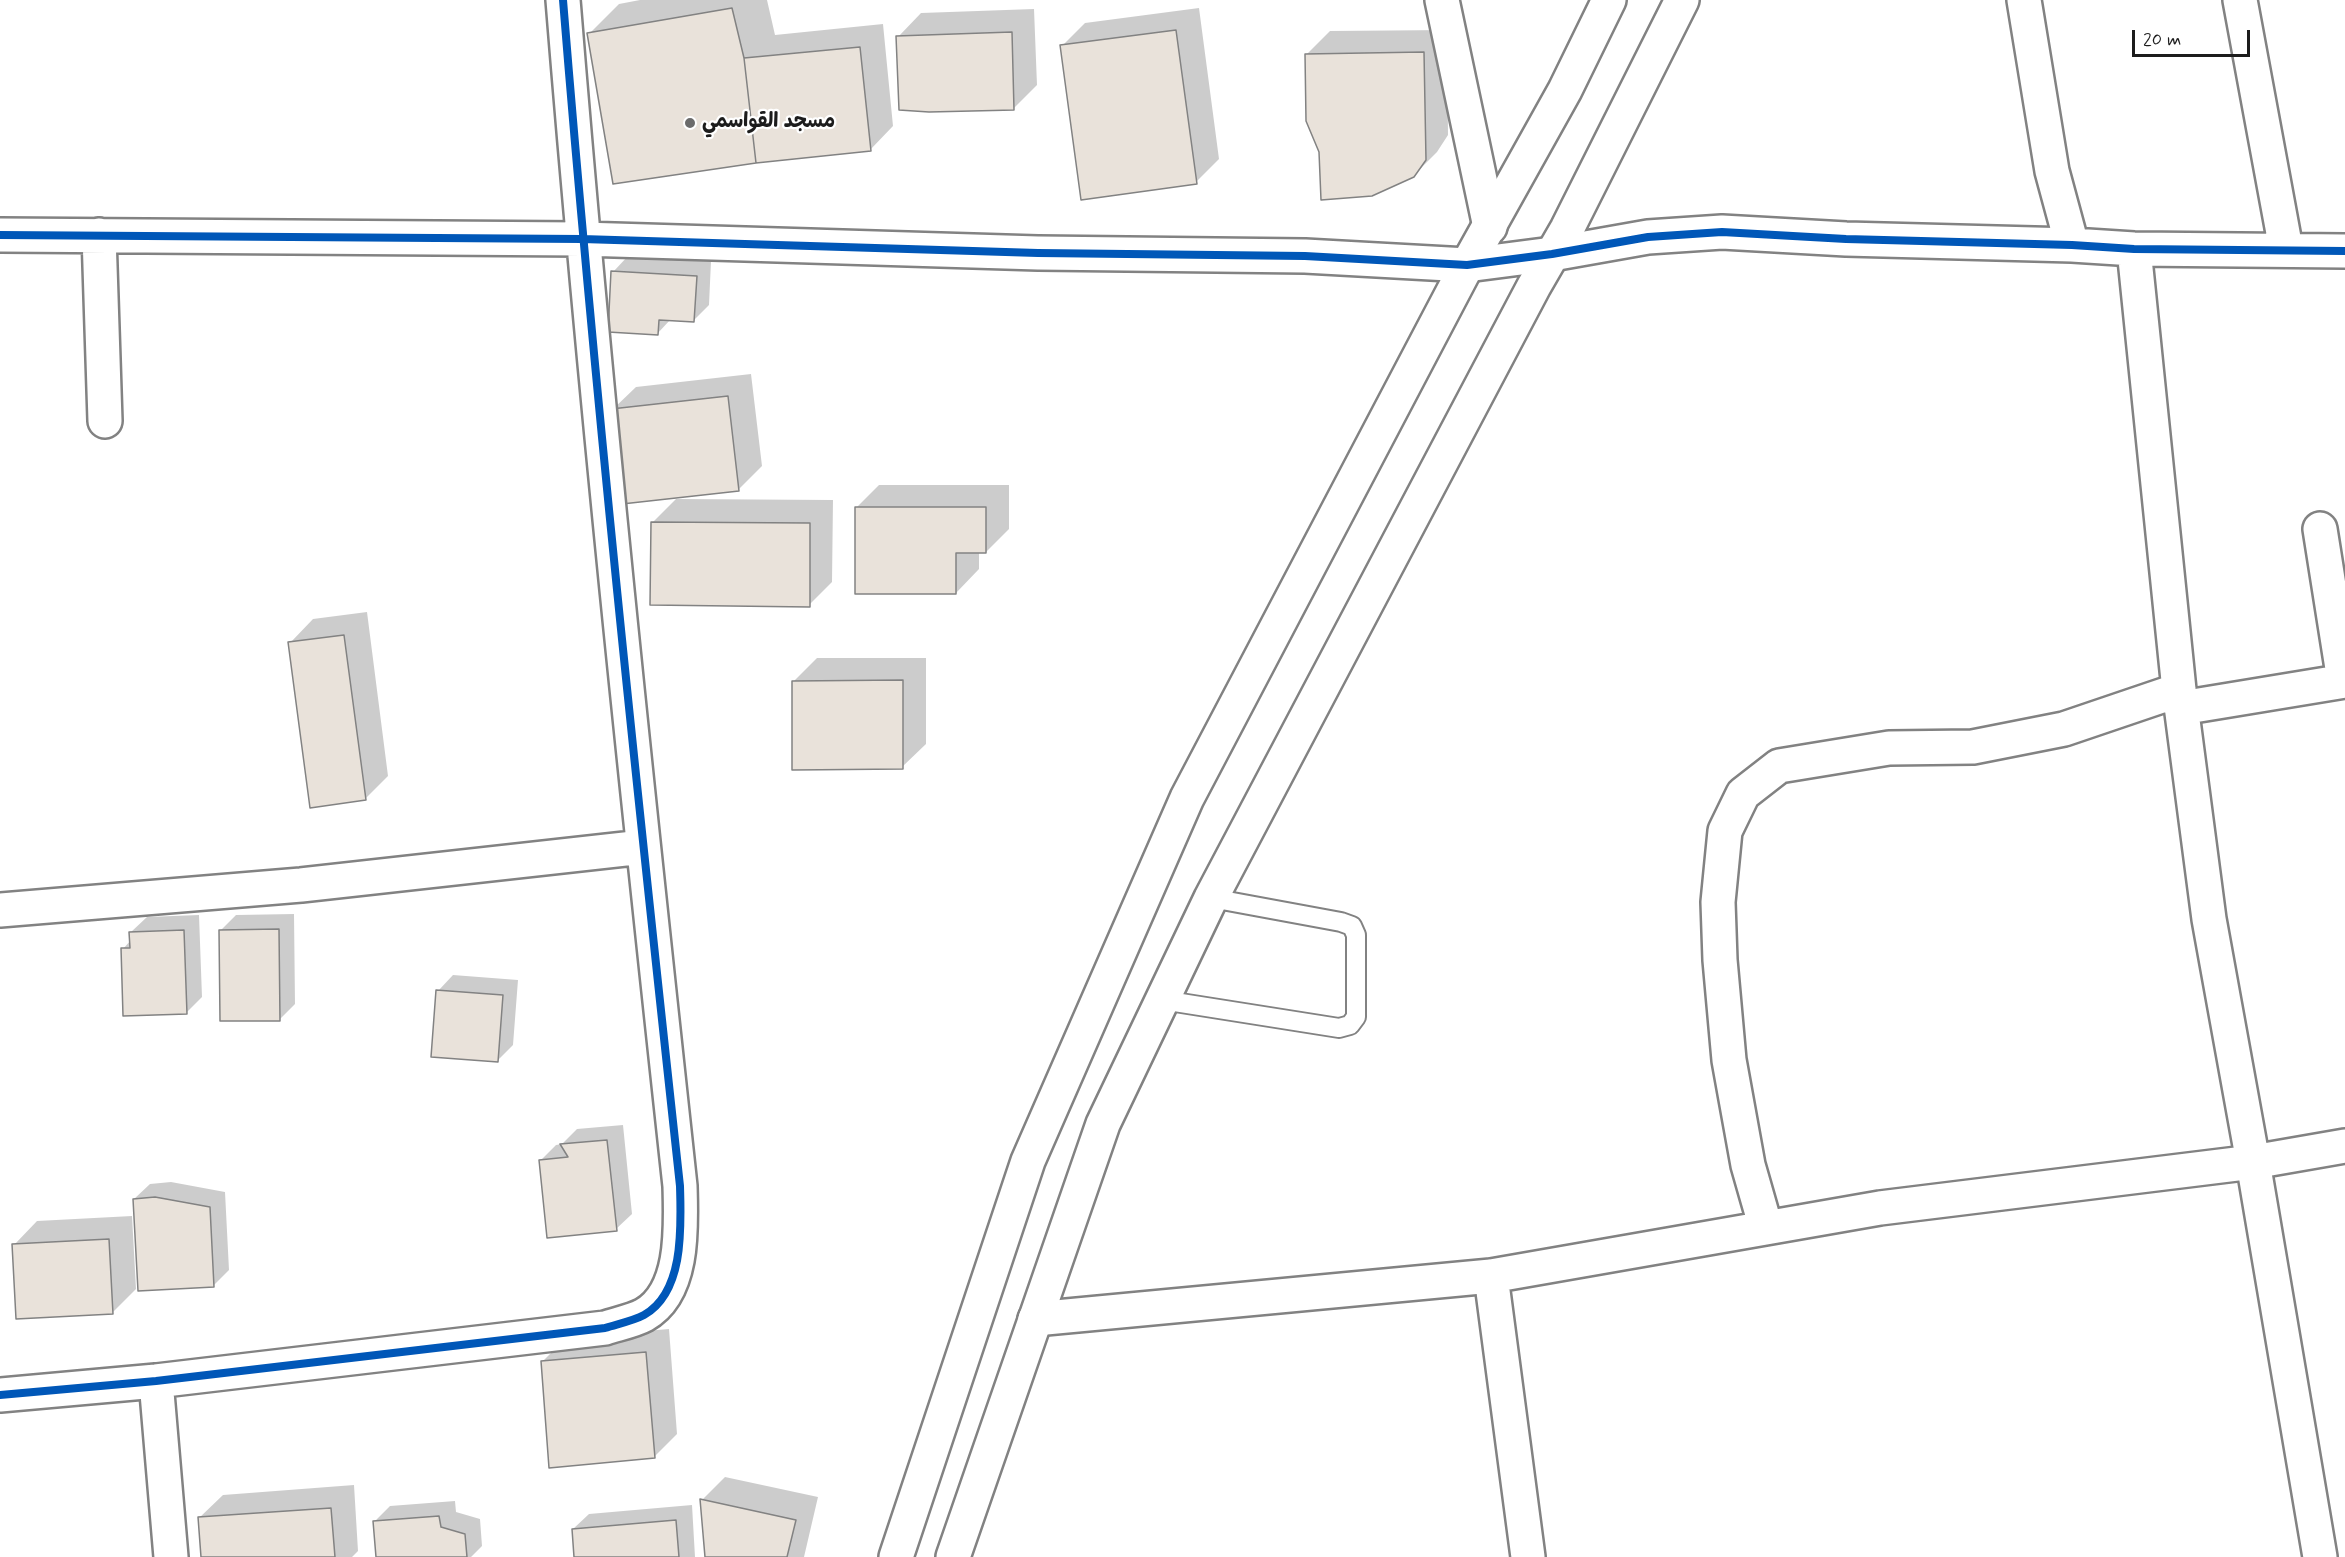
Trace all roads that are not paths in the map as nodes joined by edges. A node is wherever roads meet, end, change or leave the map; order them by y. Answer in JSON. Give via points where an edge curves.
{"nodes":[{"id":1,"x":563,"y":0,"type":"edge"},
{"id":2,"x":1442,"y":0,"type":"edge"},
{"id":3,"x":1609,"y":0,"type":"edge"},
{"id":4,"x":1682,"y":0,"type":"edge"},
{"id":5,"x":2024,"y":0,"type":"edge"},
{"id":6,"x":2240,"y":0,"type":"edge"},
{"id":7,"x":1490,"y":227,"type":"junction"},
{"id":8,"x":99,"y":235,"type":"junction"},
{"id":9,"x":0,"y":236,"type":"edge"},
{"id":10,"x":582,"y":239,"type":"junction"},
{"id":11,"x":2072,"y":245,"type":"junction"},
{"id":12,"x":2134,"y":249,"type":"junction"},
{"id":13,"x":2286,"y":249,"type":"junction"},
{"id":14,"x":2345,"y":251,"type":"edge"},
{"id":15,"x":1552,"y":254,"type":"junction"},
{"id":16,"x":1467,"y":265,"type":"junction"},
{"id":17,"x":105,"y":421,"type":"dead end"},
{"id":18,"x":2320,"y":529,"type":"dead end"},
{"id":19,"x":2344,"y":681,"type":"edge"},
{"id":20,"x":2180,"y":699,"type":"junction"},
{"id":21,"x":643,"y":847,"type":"junction"},
{"id":22,"x":1211,"y":898,"type":"junction"},
{"id":23,"x":0,"y":910,"type":"edge"},
{"id":24,"x":1162,"y":1000,"type":"junction"},
{"id":25,"x":2345,"y":1146,"type":"edge"},
{"id":26,"x":2253,"y":1162,"type":"junction"},
{"id":27,"x":1766,"y":1228,"type":"junction"},
{"id":28,"x":1491,"y":1276,"type":"junction"},
{"id":29,"x":1035,"y":1319,"type":"junction"},
{"id":30,"x":156,"y":1381,"type":"junction"},
{"id":31,"x":0,"y":1395,"type":"edge"},
{"id":32,"x":171,"y":1557,"type":"edge"},
{"id":33,"x":896,"y":1557,"type":"edge"},
{"id":34,"x":953,"y":1557,"type":"edge"},
{"id":35,"x":1528,"y":1557,"type":"edge"},
{"id":36,"x":2320,"y":1557,"type":"edge"}],
"edges":[{"from":1,"to":10,"type":"street"},
{"from":2,"to":7,"type":"street"},
{"from":3,"to":7,"type":"street"},
{"from":4,"to":15,"type":"street"},
{"from":5,"to":11,"type":"street","via":[[2052,171]]},
{"from":6,"to":13,"type":"street"},
{"from":7,"to":16,"type":"street"},
{"from":8,"to":9,"type":"street"},
{"from":8,"to":10,"type":"street"},
{"from":8,"to":17,"type":"street"},
{"from":10,"to":16,"type":"street","via":[[1038,253],[1305,256]]},
{"from":10,"to":21,"type":"street"},
{"from":11,"to":12,"type":"street"},
{"from":11,"to":15,"type":"street","via":[[1722,232],[1648,237]]},
{"from":12,"to":13,"type":"street"},
{"from":12,"to":20,"type":"street"},
{"from":13,"to":14,"type":"street"},
{"from":15,"to":16,"type":"street"},
{"from":15,"to":22,"type":"street"},
{"from":16,"to":33,"type":"street","via":[[1187,798],[1028,1161]]},
{"from":18,"to":19,"type":"street"},
{"from":19,"to":20,"type":"street"},
{"from":20,"to":26,"type":"street","via":[[2209,919]]},
{"from":20,"to":27,"type":"street","via":[[2064,729],[1973,747],[1888,748],[1779,766],[1743,794],[1725,831],[1718,902],[1720,960],[1729,1060],[1748,1164]]},
{"from":21,"to":23,"type":"street","via":[[301,885]]},
{"from":21,"to":30,"type":"street","via":[[680,1186],[681,1232],[676,1266],[665,1295],[645,1314],[605,1328]]},
{"from":22,"to":24,"type":"street"},
{"from":22,"to":24,"type":"lane","via":[[1352,926],[1356,935],[1356,1017],[1339,1028]]},
{"from":24,"to":29,"type":"street","via":[[1103,1124]]},
{"from":25,"to":26,"type":"street"},
{"from":26,"to":27,"type":"street","via":[[1880,1208]]},
{"from":26,"to":36,"type":"street"},
{"from":27,"to":28,"type":"street"},
{"from":28,"to":29,"type":"street"},
{"from":28,"to":35,"type":"street"},
{"from":29,"to":34,"type":"street"},
{"from":30,"to":31,"type":"street"},
{"from":30,"to":32,"type":"street"}]}
